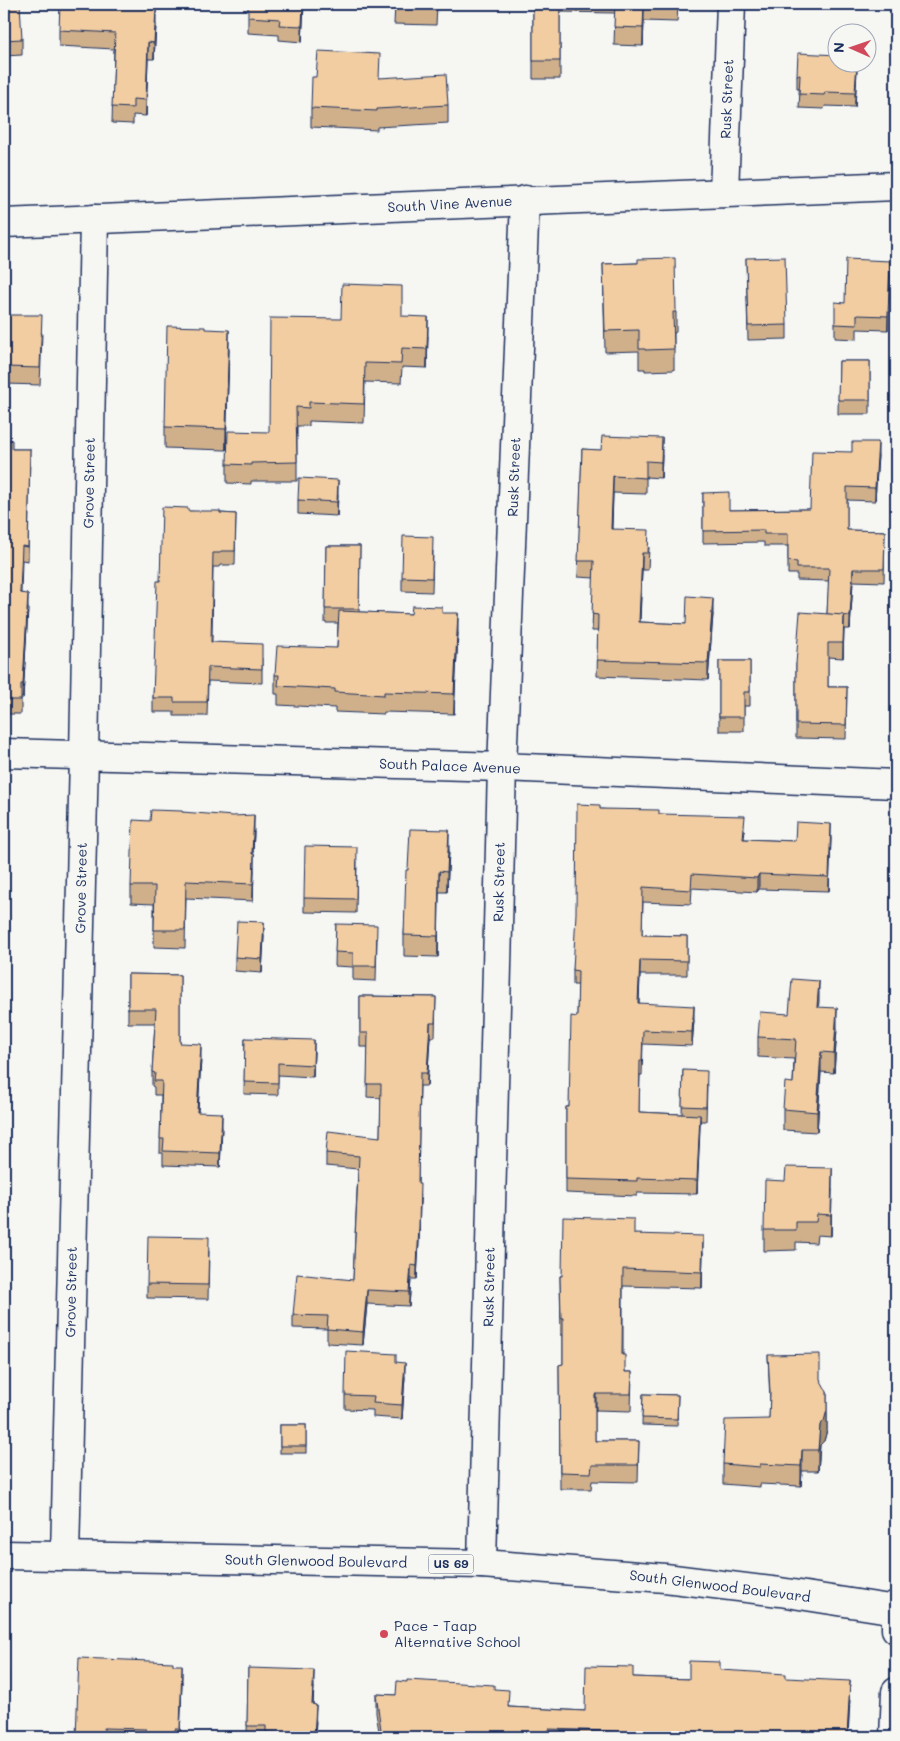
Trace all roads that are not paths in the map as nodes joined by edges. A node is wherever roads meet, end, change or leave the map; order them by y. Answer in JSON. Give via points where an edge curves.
{"nodes":[{"id":1,"x":731,"y":4,"type":"edge"},
{"id":2,"x":896,"y":186,"type":"edge"},
{"id":3,"x":724,"y":193,"type":"junction"},
{"id":4,"x":525,"y":200,"type":"junction"},
{"id":5,"x":94,"y":219,"type":"junction"},
{"id":6,"x":4,"y":223,"type":"edge"},
{"id":7,"x":4,"y":753,"type":"edge"},
{"id":8,"x":84,"y":756,"type":"junction"},
{"id":9,"x":502,"y":768,"type":"junction"},
{"id":10,"x":896,"y":784,"type":"edge"},
{"id":11,"x":4,"y":1555,"type":"edge"},
{"id":12,"x":65,"y":1556,"type":"junction"},
{"id":13,"x":482,"y":1564,"type":"junction"},
{"id":14,"x":896,"y":1605,"type":"edge"},
{"id":15,"x":896,"y":1610,"type":"edge"},
{"id":16,"x":896,"y":1629,"type":"edge"},
{"id":17,"x":896,"y":1692,"type":"edge"},
{"id":18,"x":894,"y":1737,"type":"edge"}],
"edges":[{"from":1,"to":3,"type":"street","name":"Rusk Street"},
{"from":2,"to":3,"type":"street","name":"South Vine Avenue"},
{"from":3,"to":4,"type":"street","name":"South Vine Avenue"},
{"from":4,"to":5,"type":"street","name":"South Vine Avenue"},
{"from":4,"to":9,"type":"street","name":"Rusk Street"},
{"from":5,"to":6,"type":"street","name":"South Vine Avenue"},
{"from":5,"to":8,"type":"street","name":"Grove Street"},
{"from":7,"to":8,"type":"street","name":"South Palace Avenue"},
{"from":8,"to":9,"type":"street","name":"South Palace Avenue"},
{"from":8,"to":12,"type":"street","name":"Grove Street"},
{"from":9,"to":10,"type":"street","name":"South Palace Avenue"},
{"from":9,"to":13,"type":"street","name":"Rusk Street"},
{"from":11,"to":12,"type":"street","name":"South Glenwood Boulevard","number":"US 69"},
{"from":12,"to":13,"type":"street","name":"South Glenwood Boulevard","number":"US 69"},
{"from":13,"to":15,"type":"street","name":"South Glenwood Boulevard","number":"US 69","via":[[665,1578]]},
{"from":14,"to":15,"type":"street"},
{"from":15,"to":16,"type":"street"},
{"from":17,"to":18,"type":"street"}]}
